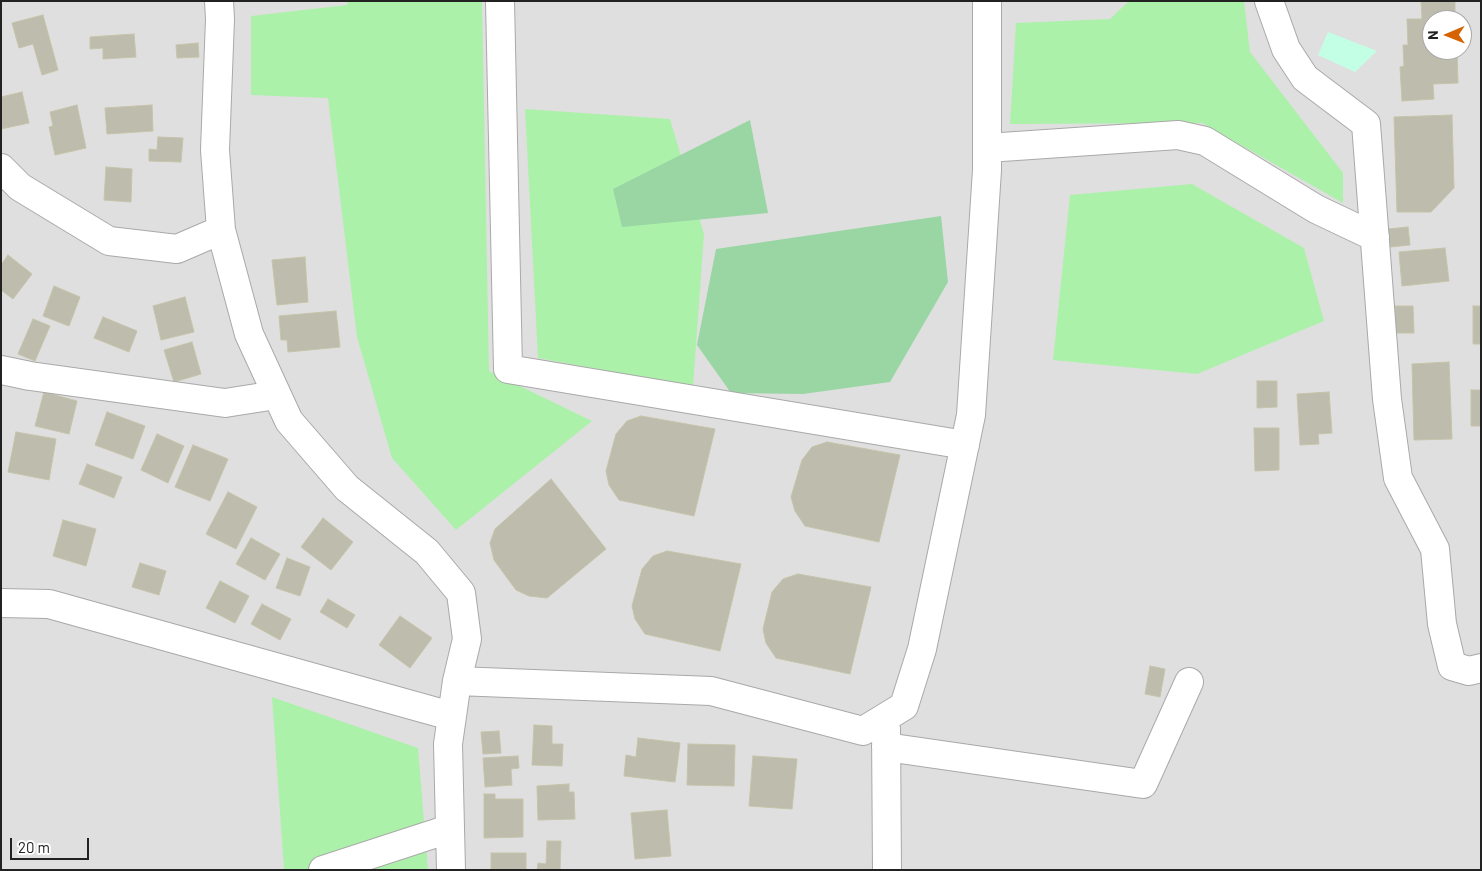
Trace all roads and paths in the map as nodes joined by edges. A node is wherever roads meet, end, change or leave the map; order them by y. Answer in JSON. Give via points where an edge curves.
{"nodes":[{"id":1,"x":219,"y":1,"type":"edge"},
{"id":2,"x":500,"y":1,"type":"edge"},
{"id":3,"x":987,"y":1,"type":"edge"},
{"id":4,"x":1269,"y":1,"type":"edge"},
{"id":5,"x":987,"y":148,"type":"junction"},
{"id":6,"x":1,"y":168,"type":"edge"},
{"id":7,"x":221,"y":230,"type":"junction"},
{"id":8,"x":1374,"y":237,"type":"junction"},
{"id":9,"x":1,"y":370,"type":"edge"},
{"id":10,"x":276,"y":395,"type":"junction"},
{"id":11,"x":965,"y":446,"type":"junction"},
{"id":12,"x":1,"y":602,"type":"edge"},
{"id":13,"x":1481,"y":668,"type":"edge"},
{"id":14,"x":457,"y":681,"type":"junction"},
{"id":15,"x":1189,"y":682,"type":"dead end"},
{"id":16,"x":451,"y":716,"type":"junction"},
{"id":17,"x":886,"y":717,"type":"junction"},
{"id":18,"x":886,"y":747,"type":"junction"},
{"id":19,"x":449,"y":829,"type":"junction"},
{"id":20,"x":323,"y":870,"type":"edge"},
{"id":21,"x":451,"y":870,"type":"edge"},
{"id":22,"x":888,"y":870,"type":"edge"}],
"edges":[{"from":1,"to":7,"type":"street","via":[[215,150]]},
{"from":2,"to":11,"type":"street","via":[[508,369]]},
{"from":3,"to":5,"type":"street"},
{"from":4,"to":8,"type":"street","via":[[1286,49],[1305,78],[1366,124]]},
{"from":5,"to":8,"type":"street","via":[[1178,135],[1205,141],[1316,209]]},
{"from":5,"to":11,"type":"street","via":[[972,415]]},
{"from":6,"to":7,"type":"street","via":[[20,187],[109,241],[177,249]]},
{"from":7,"to":10,"type":"street","via":[[249,334]]},
{"from":8,"to":13,"type":"street","via":[[1387,399],[1398,478],[1435,549],[1442,624],[1452,666],[1468,671]]},
{"from":9,"to":10,"type":"street","via":[[225,403]]},
{"from":10,"to":14,"type":"street","via":[[289,421],[346,488],[427,552],[462,593],[467,639]]},
{"from":11,"to":17,"type":"street","via":[[922,649],[904,706]]},
{"from":12,"to":16,"type":"street","via":[[49,604]]},
{"from":14,"to":16,"type":"street"},
{"from":14,"to":17,"type":"street","via":[[711,691],[863,731]]},
{"from":15,"to":18,"type":"street","via":[[1143,784]]},
{"from":16,"to":19,"type":"street","via":[[448,744]]},
{"from":17,"to":18,"type":"street"},
{"from":18,"to":22,"type":"street"},
{"from":19,"to":20,"type":"street"},
{"from":19,"to":21,"type":"street"}]}
